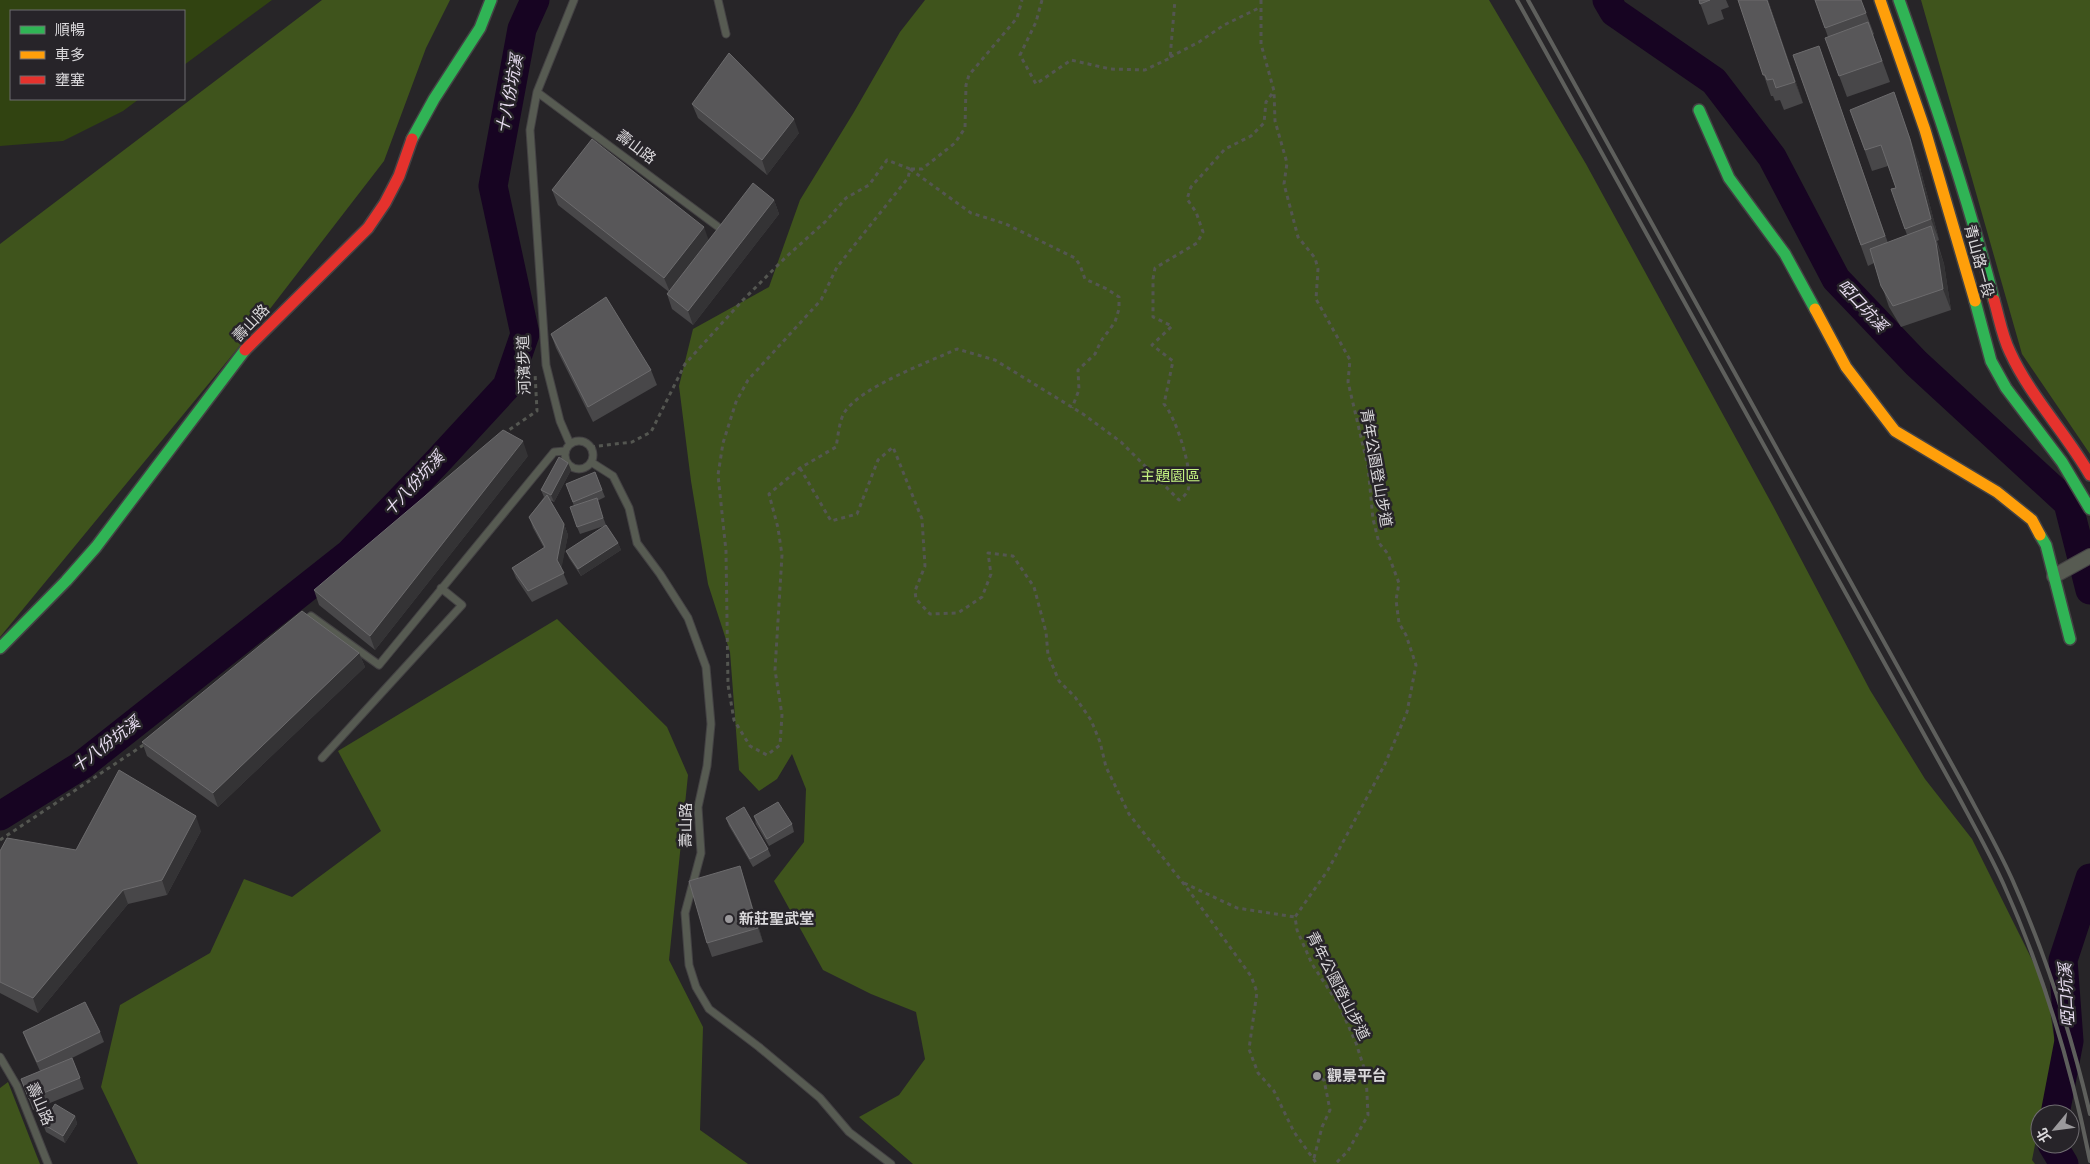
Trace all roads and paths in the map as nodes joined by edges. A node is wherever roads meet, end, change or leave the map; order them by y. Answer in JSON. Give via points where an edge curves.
{"nodes":[{"id":1,"x":490,"y":0,"type":"edge"},
{"id":2,"x":574,"y":0,"type":"edge"},
{"id":3,"x":718,"y":0,"type":"edge"},
{"id":4,"x":1022,"y":0,"type":"edge"},
{"id":5,"x":1042,"y":0,"type":"edge"},
{"id":6,"x":1175,"y":0,"type":"edge"},
{"id":7,"x":1261,"y":0,"type":"edge"},
{"id":8,"x":1880,"y":0,"type":"edge"},
{"id":9,"x":1899,"y":0,"type":"edge"},
{"id":10,"x":1261,"y":7,"type":"junction"},
{"id":11,"x":726,"y":34,"type":"dead end"},
{"id":12,"x":1170,"y":58,"type":"junction"},
{"id":13,"x":1274,"y":91,"type":"junction"},
{"id":14,"x":537,"y":92,"type":"junction"},
{"id":15,"x":1699,"y":110,"type":"dead end"},
{"id":16,"x":910,"y":169,"type":"junction"},
{"id":17,"x":717,"y":226,"type":"edge"},
{"id":18,"x":535,"y":371,"type":"dead end"},
{"id":19,"x":1072,"y":408,"type":"junction"},
{"id":20,"x":496,"y":438,"type":"edge"},
{"id":21,"x":570,"y":444,"type":"junction"},
{"id":22,"x":591,"y":448,"type":"junction"},
{"id":23,"x":566,"y":451,"type":"junction"},
{"id":24,"x":591,"y":462,"type":"junction"},
{"id":25,"x":800,"y":468,"type":"junction"},
{"id":26,"x":2090,"y":475,"type":"edge"},
{"id":27,"x":2090,"y":509,"type":"edge"},
{"id":28,"x":2090,"y":556,"type":"edge"},
{"id":29,"x":2054,"y":576,"type":"junction"},
{"id":30,"x":441,"y":588,"type":"junction"},
{"id":31,"x":297,"y":628,"type":"edge"},
{"id":32,"x":2070,"y":638,"type":"dead end"},
{"id":33,"x":0,"y":648,"type":"edge"},
{"id":34,"x":151,"y":740,"type":"edge"},
{"id":35,"x":322,"y":758,"type":"dead end"},
{"id":36,"x":0,"y":840,"type":"edge"},
{"id":37,"x":1182,"y":881,"type":"junction"},
{"id":38,"x":1295,"y":917,"type":"junction"},
{"id":39,"x":0,"y":1057,"type":"edge"},
{"id":40,"x":1317,"y":1076,"type":"dead end"},
{"id":41,"x":1314,"y":1159,"type":"junction"},
{"id":42,"x":48,"y":1164,"type":"edge"},
{"id":43,"x":891,"y":1164,"type":"edge"},
{"id":44,"x":1317,"y":1164,"type":"edge"},
{"id":45,"x":1335,"y":1164,"type":"edge"}],
"edges":[{"from":1,"to":33,"type":"street","name":"壽山路","via":[[480,28],[434,99],[414,135],[399,176],[368,228],[258,334],[96,547]]},
{"from":2,"to":14,"type":"lane"},
{"from":3,"to":11,"type":"lane"},
{"from":4,"to":16,"type":"path","via":[[1017,18],[968,75],[965,128],[955,143],[922,169]]},
{"from":5,"to":12,"type":"path","via":[[1036,22],[1020,55],[1036,84],[1071,60],[1110,69],[1145,70]]},
{"from":6,"to":12,"type":"path"},
{"from":7,"to":10,"type":"path","name":"青年公園登山步道"},
{"from":8,"to":27,"type":"street","name":"青山路一段","via":[[1925,130],[1991,361],[2006,388],[2062,462]]},
{"from":9,"to":26,"type":"street","name":"青山路一段","via":[[1976,230],[2010,351],[2023,377]]},
{"from":10,"to":12,"type":"path"},
{"from":10,"to":13,"type":"path","name":"青年公園登山步道","via":[[1261,44]]},
{"from":13,"to":19,"type":"path","via":[[1266,102],[1264,123],[1251,136],[1225,149],[1191,186],[1187,199],[1203,232],[1197,243],[1155,268],[1153,316],[1172,326],[1152,344],[1173,361],[1164,404],[1174,421],[1187,463],[1189,484],[1186,494],[1179,500],[1120,442]]},
{"from":13,"to":38,"type":"path","name":"青年公園登山步道","via":[[1275,121],[1287,163],[1284,184],[1298,236],[1315,258],[1318,269],[1316,299],[1350,360],[1348,382],[1368,467],[1373,519],[1379,543],[1388,554],[1399,583],[1396,600],[1398,623],[1406,635],[1416,666],[1407,712],[1385,764],[1328,870]]},
{"from":14,"to":17,"type":"lane","name":"壽山路"},
{"from":14,"to":21,"type":"lane","via":[[530,130],[546,365],[560,421]]},
{"from":15,"to":29,"type":"street","via":[[1728,178],[1785,254],[1846,367],[1873,403],[1895,431],[1998,492],[2032,520],[2046,545]]},
{"from":16,"to":19,"type":"path","via":[[971,213],[1006,224],[1075,258],[1085,279],[1119,297],[1115,322],[1095,354],[1078,370],[1079,390]]},
{"from":16,"to":22,"type":"path","via":[[887,160],[869,185],[846,198],[743,300],[685,364],[651,432],[632,442]]},
{"from":16,"to":25,"type":"path","via":[[908,178],[837,267],[821,300],[748,380],[736,402],[723,444],[718,475],[726,551],[728,684],[734,720],[750,746],[767,755],[780,745],[782,715],[775,670],[782,555],[769,494]]},
{"from":18,"to":20,"type":"path","name":"河濱步道","via":[[537,411]]},
{"from":19,"to":25,"type":"path","via":[[994,360],[957,349],[886,382],[856,400],[844,413],[836,446]]},
{"from":21,"to":22,"type":"lane","via":[[579,441]]},
{"from":21,"to":23,"type":"lane"},
{"from":22,"to":24,"type":"lane"},
{"from":23,"to":24,"type":"lane","via":[[566,460],[576,468],[584,468]]},
{"from":23,"to":30,"type":"lane","via":[[554,452]]},
{"from":24,"to":43,"type":"lane","name":"壽山路","via":[[612,476],[629,508],[637,543],[688,618],[706,667],[711,724],[707,766],[698,807],[701,853],[685,913],[688,965],[696,987],[709,1009],[820,1098],[848,1132]]},
{"from":25,"to":37,"type":"path","via":[[831,521],[857,514],[878,460],[893,447],[922,519],[925,566],[915,591],[916,598],[930,614],[958,613],[982,597],[991,574],[988,553],[1013,556],[1034,588],[1046,632],[1048,655],[1059,681],[1091,720],[1106,766],[1129,814]]},
{"from":28,"to":29,"type":"street"},
{"from":29,"to":32,"type":"street"},
{"from":30,"to":31,"type":"lane","via":[[378,665],[311,616]]},
{"from":30,"to":35,"type":"lane","via":[[462,606]]},
{"from":34,"to":36,"type":"path"},
{"from":37,"to":38,"type":"path","via":[[1237,908]]},
{"from":37,"to":41,"type":"path","via":[[1252,976],[1257,992],[1249,1050],[1258,1073],[1274,1091],[1294,1132]]},
{"from":38,"to":45,"type":"path","name":"青年公園登山步道","via":[[1297,930],[1312,964],[1339,1005],[1366,1074],[1368,1115],[1348,1151]]},
{"from":39,"to":42,"type":"lane","name":"壽山路","via":[[17,1086]]},
{"from":40,"to":41,"type":"path","via":[[1324,1080],[1331,1105]]},
{"from":41,"to":44,"type":"path"}]}
